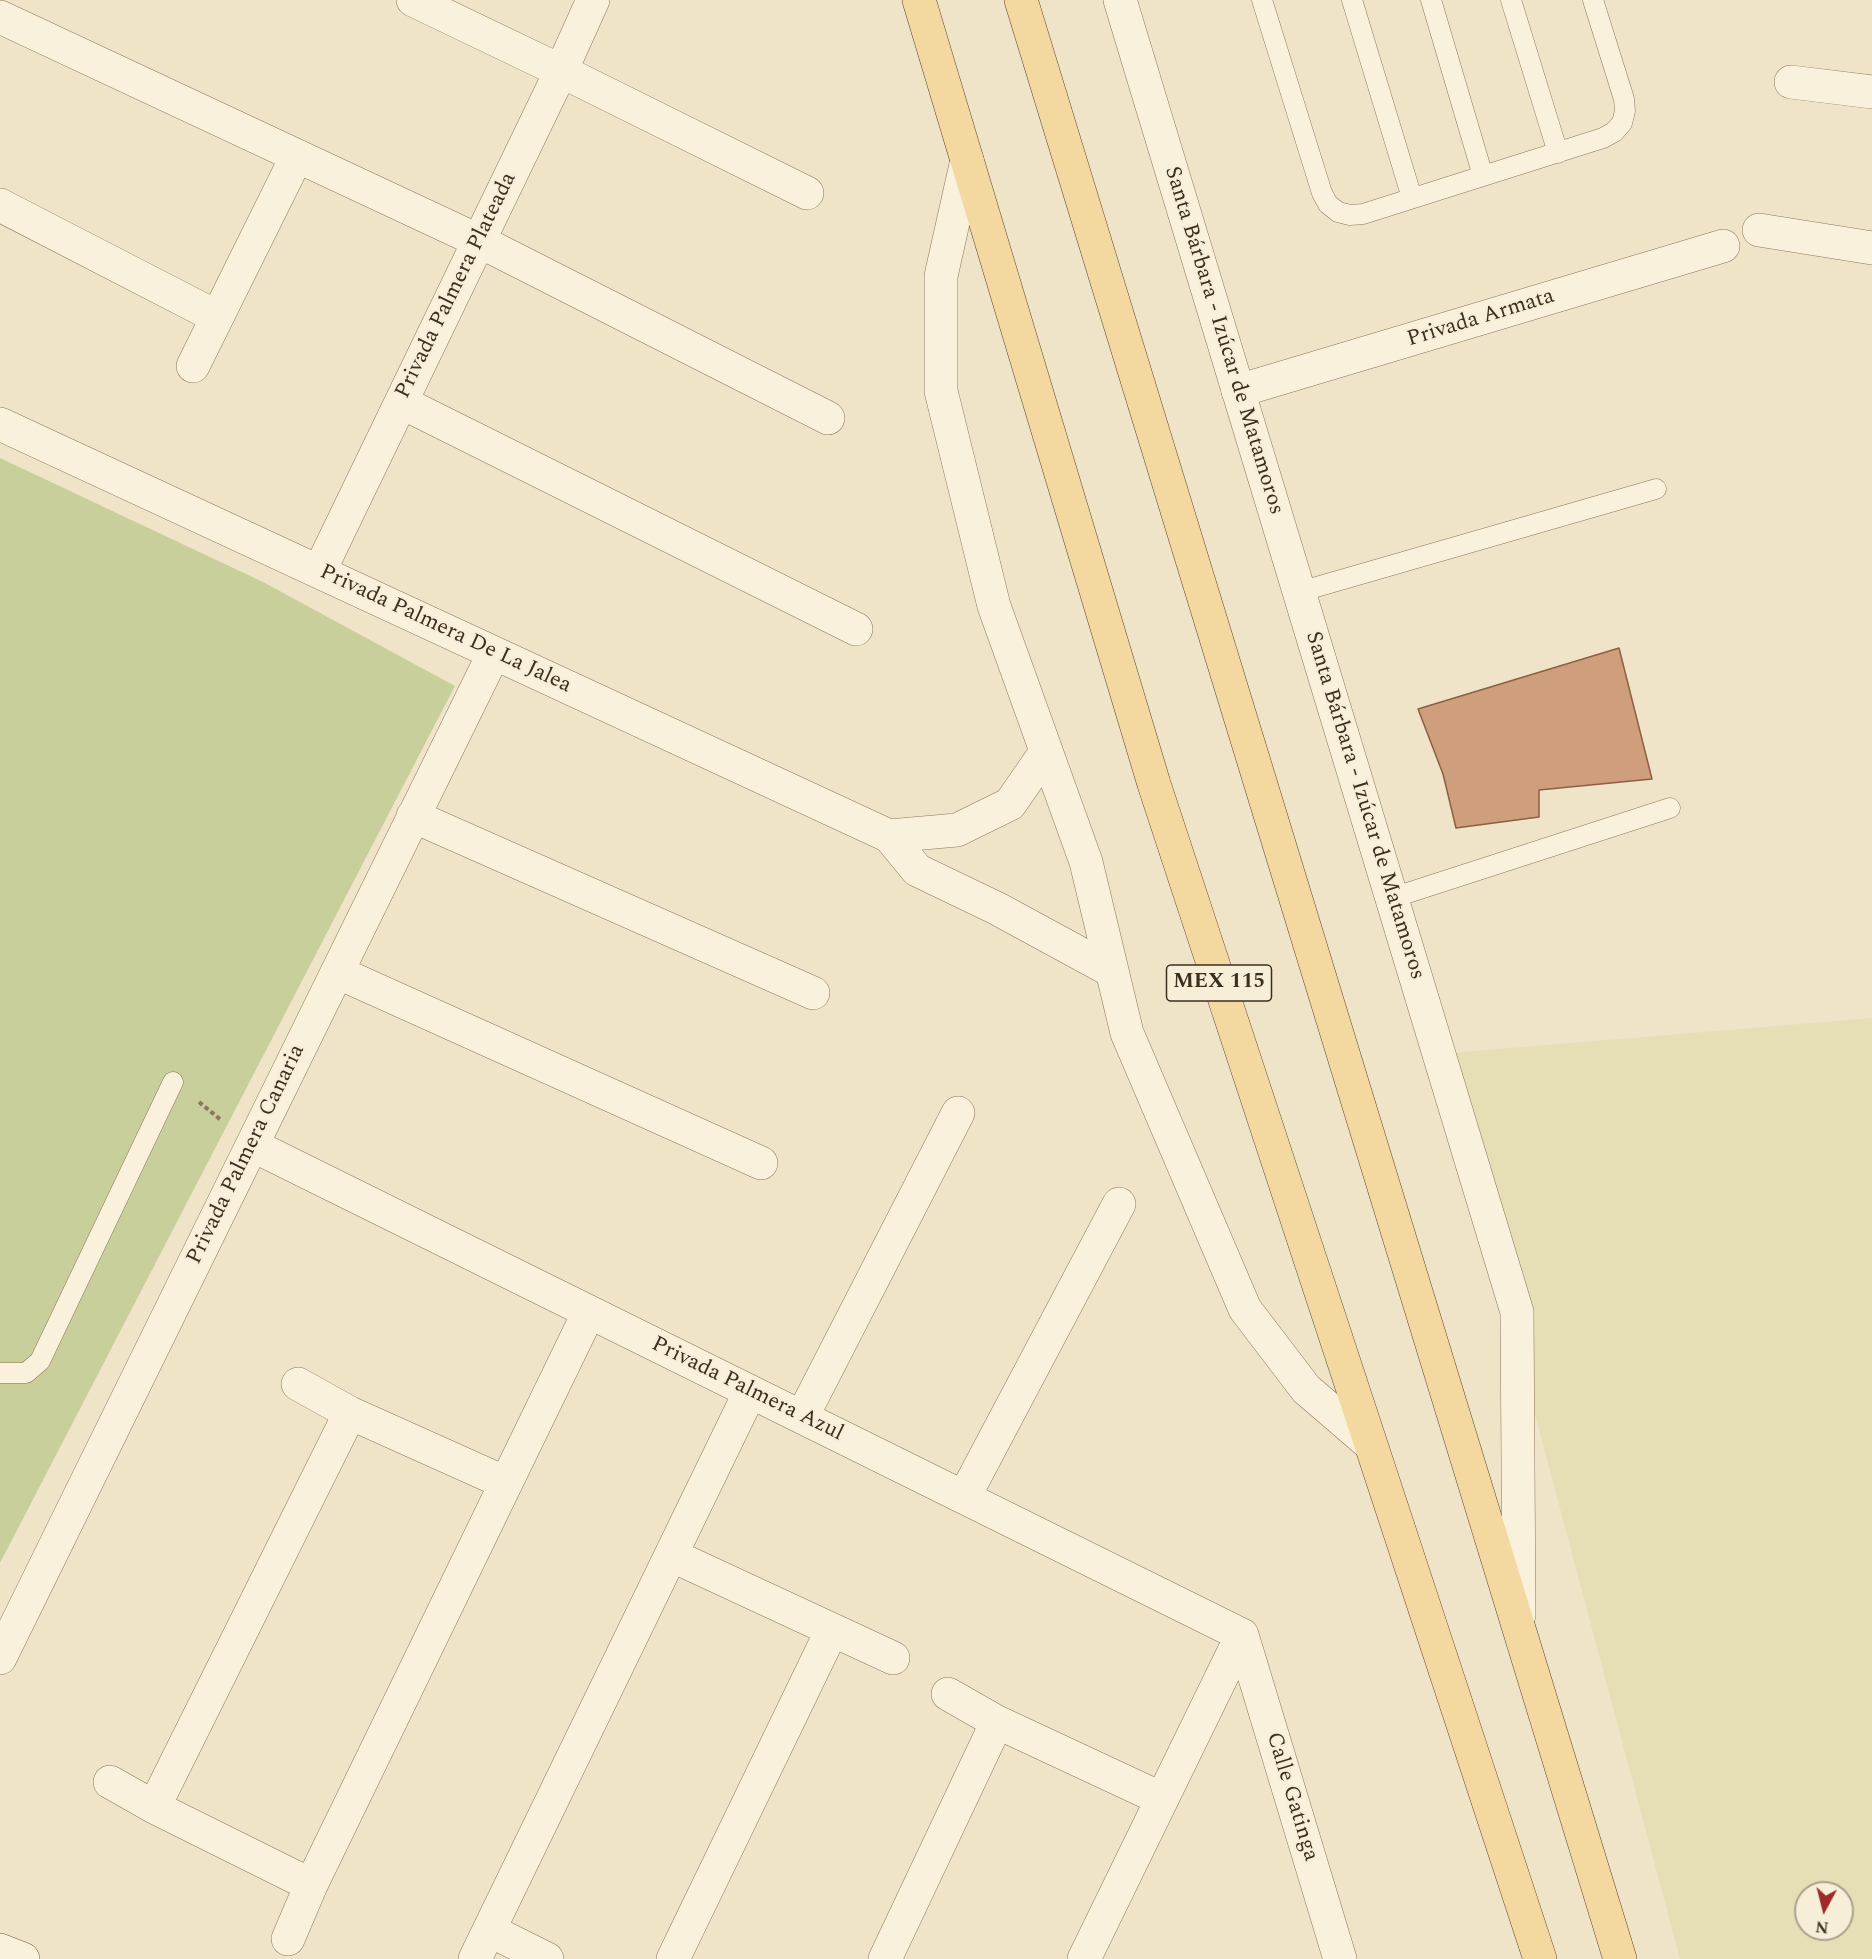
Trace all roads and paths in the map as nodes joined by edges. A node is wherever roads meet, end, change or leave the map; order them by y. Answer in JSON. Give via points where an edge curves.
{"nodes":[{"id":1,"x":413,"y":0,"type":"edge"},
{"id":2,"x":593,"y":0,"type":"edge"},
{"id":3,"x":919,"y":0,"type":"edge"},
{"id":4,"x":1021,"y":0,"type":"edge"},
{"id":5,"x":1120,"y":0,"type":"edge"},
{"id":6,"x":1262,"y":0,"type":"edge"},
{"id":7,"x":1352,"y":0,"type":"edge"},
{"id":8,"x":1431,"y":0,"type":"edge"},
{"id":9,"x":1511,"y":0,"type":"edge"},
{"id":10,"x":1593,"y":0,"type":"edge"},
{"id":11,"x":0,"y":18,"type":"edge"},
{"id":12,"x":561,"y":71,"type":"junction"},
{"id":13,"x":1791,"y":82,"type":"dead end"},
{"id":14,"x":1872,"y":93,"type":"edge"},
{"id":15,"x":1558,"y":153,"type":"junction"},
{"id":16,"x":297,"y":156,"type":"junction"},
{"id":17,"x":967,"y":160,"type":"junction"},
{"id":18,"x":1483,"y":176,"type":"junction"},
{"id":19,"x":807,"y":193,"type":"dead end"},
{"id":20,"x":1412,"y":198,"type":"junction"},
{"id":21,"x":0,"y":205,"type":"edge"},
{"id":22,"x":1759,"y":230,"type":"dead end"},
{"id":23,"x":479,"y":241,"type":"junction"},
{"id":24,"x":1723,"y":246,"type":"dead end"},
{"id":25,"x":1872,"y":248,"type":"edge"},
{"id":26,"x":217,"y":316,"type":"junction"},
{"id":27,"x":193,"y":366,"type":"dead end"},
{"id":28,"x":1238,"y":392,"type":"junction"},
{"id":29,"x":401,"y":402,"type":"junction"},
{"id":30,"x":828,"y":418,"type":"dead end"},
{"id":31,"x":0,"y":424,"type":"edge"},
{"id":32,"x":1656,"y":489,"type":"dead end"},
{"id":33,"x":319,"y":572,"type":"junction"},
{"id":34,"x":1299,"y":592,"type":"junction"},
{"id":35,"x":856,"y":629,"type":"dead end"},
{"id":36,"x":494,"y":653,"type":"junction"},
{"id":37,"x":1046,"y":752,"type":"junction"},
{"id":38,"x":1670,"y":808,"type":"dead end"},
{"id":39,"x":413,"y":816,"type":"junction"},
{"id":40,"x":889,"y":836,"type":"junction"},
{"id":41,"x":1392,"y":898,"type":"junction"},
{"id":42,"x":1112,"y":971,"type":"junction"},
{"id":43,"x":337,"y":972,"type":"junction"},
{"id":44,"x":813,"y":993,"type":"dead end"},
{"id":45,"x":173,"y":1082,"type":"joint"},
{"id":46,"x":958,"y":1113,"type":"dead end"},
{"id":47,"x":252,"y":1145,"type":"junction"},
{"id":48,"x":761,"y":1163,"type":"dead end"},
{"id":49,"x":1119,"y":1204,"type":"dead end"},
{"id":50,"x":589,"y":1312,"type":"junction"},
{"id":51,"x":0,"y":1373,"type":"edge"},
{"id":52,"x":298,"y":1384,"type":"dead end"},
{"id":53,"x":750,"y":1392,"type":"junction"},
{"id":54,"x":350,"y":1413,"type":"junction"},
{"id":55,"x":802,"y":1417,"type":"junction"},
{"id":56,"x":1371,"y":1444,"type":"junction"},
{"id":57,"x":506,"y":1483,"type":"junction"},
{"id":58,"x":964,"y":1497,"type":"junction"},
{"id":59,"x":671,"y":1555,"type":"junction"},
{"id":60,"x":1519,"y":1626,"type":"junction"},
{"id":61,"x":832,"y":1630,"type":"junction"},
{"id":62,"x":1242,"y":1635,"type":"junction"},
{"id":63,"x":0,"y":1658,"type":"edge"},
{"id":64,"x":893,"y":1658,"type":"dead end"},
{"id":65,"x":948,"y":1694,"type":"dead end"},
{"id":66,"x":997,"y":1722,"type":"junction"},
{"id":67,"x":110,"y":1782,"type":"dead end"},
{"id":68,"x":1162,"y":1798,"type":"junction"},
{"id":69,"x":154,"y":1807,"type":"junction"},
{"id":70,"x":311,"y":1885,"type":"junction"},
{"id":71,"x":489,"y":1930,"type":"junction"},
{"id":72,"x":288,"y":1939,"type":"dead end"},
{"id":73,"x":0,"y":1950,"type":"edge"},
{"id":74,"x":23,"y":1959,"type":"edge"},
{"id":75,"x":475,"y":1959,"type":"edge"},
{"id":76,"x":548,"y":1959,"type":"edge"},
{"id":77,"x":673,"y":1959,"type":"edge"},
{"id":78,"x":885,"y":1959,"type":"edge"},
{"id":79,"x":1084,"y":1959,"type":"edge"},
{"id":80,"x":1340,"y":1959,"type":"edge"},
{"id":81,"x":1540,"y":1959,"type":"edge"},
{"id":82,"x":1620,"y":1959,"type":"edge"}],
"edges":[{"from":1,"to":12,"type":"street"},
{"from":2,"to":12,"type":"street","name":"Privada Palmera Plateada"},
{"from":3,"to":17,"type":"main road","number":"MEX 115"},
{"from":4,"to":60,"type":"main road"},
{"from":5,"to":28,"type":"street","name":"Santa Bárbara - Izúcar de Matamoros"},
{"from":6,"to":20,"type":"lane","via":[[1328,204],[1350,215]]},
{"from":7,"to":20,"type":"lane"},
{"from":8,"to":18,"type":"lane"},
{"from":9,"to":15,"type":"lane"},
{"from":10,"to":15,"type":"lane","via":[[1625,111],[1614,132]]},
{"from":11,"to":16,"type":"street"},
{"from":12,"to":19,"type":"street"},
{"from":12,"to":23,"type":"street","name":"Privada Palmera Plateada"},
{"from":13,"to":14,"type":"street"},
{"from":15,"to":18,"type":"lane"},
{"from":16,"to":23,"type":"street"},
{"from":16,"to":26,"type":"street"},
{"from":17,"to":37,"type":"street","via":[[941,276],[941,390],[994,606]]},
{"from":17,"to":56,"type":"main road","number":"MEX 115","via":[[1154,784]]},
{"from":18,"to":20,"type":"lane"},
{"from":21,"to":26,"type":"street"},
{"from":22,"to":25,"type":"street"},
{"from":23,"to":29,"type":"street","name":"Privada Palmera Plateada"},
{"from":23,"to":30,"type":"street"},
{"from":24,"to":28,"type":"street","name":"Privada Armata"},
{"from":26,"to":27,"type":"street"},
{"from":28,"to":34,"type":"street","name":"Santa Bárbara - Izúcar de Matamoros"},
{"from":29,"to":33,"type":"street","name":"Privada Palmera Plateada"},
{"from":29,"to":35,"type":"street"},
{"from":31,"to":33,"type":"street","name":"Privada Palmera De La Jalea"},
{"from":32,"to":34,"type":"lane"},
{"from":33,"to":36,"type":"street","name":"Privada Palmera De La Jalea"},
{"from":34,"to":41,"type":"street","name":"Santa Bárbara - Izúcar de Matamoros"},
{"from":36,"to":39,"type":"street","name":"Privada Palmera Canaria"},
{"from":36,"to":40,"type":"street","name":"Privada Palmera De La Jalea"},
{"from":37,"to":40,"type":"street","name":"Privada Palmera De La Jalea","via":[[1010,804],[957,830]]},
{"from":37,"to":42,"type":"street","via":[[1086,862]]},
{"from":38,"to":41,"type":"lane"},
{"from":39,"to":43,"type":"street","name":"Privada Palmera Canaria"},
{"from":39,"to":44,"type":"street"},
{"from":40,"to":42,"type":"street","name":"Privada Palmera De La Jalea","via":[[917,870]]},
{"from":41,"to":60,"type":"street","name":"Santa Bárbara - Izúcar de Matamoros","via":[[1517,1312]]},
{"from":42,"to":56,"type":"street","via":[[1127,1033],[1245,1309],[1306,1389]]},
{"from":43,"to":47,"type":"street","name":"Privada Palmera Canaria"},
{"from":43,"to":48,"type":"street"},
{"from":45,"to":47,"type":"path"},
{"from":45,"to":51,"type":"lane","via":[[40,1361],[26,1373]]},
{"from":46,"to":55,"type":"street"},
{"from":47,"to":50,"type":"street","name":"Privada Palmera Azul"},
{"from":47,"to":63,"type":"street","name":"Privada Palmera Canaria"},
{"from":49,"to":58,"type":"street"},
{"from":50,"to":53,"type":"street","name":"Privada Palmera Azul"},
{"from":50,"to":57,"type":"street"},
{"from":52,"to":54,"type":"street"},
{"from":53,"to":55,"type":"street","name":"Privada Palmera Azul"},
{"from":53,"to":59,"type":"street"},
{"from":54,"to":57,"type":"street"},
{"from":54,"to":69,"type":"street"},
{"from":55,"to":58,"type":"street","name":"Privada Palmera Azul"},
{"from":56,"to":81,"type":"main road","number":"MEX 115"},
{"from":57,"to":70,"type":"street"},
{"from":58,"to":62,"type":"street","name":"Privada Palmera Azul"},
{"from":59,"to":61,"type":"street"},
{"from":59,"to":71,"type":"street"},
{"from":60,"to":82,"type":"main road"},
{"from":61,"to":64,"type":"street"},
{"from":61,"to":77,"type":"street"},
{"from":62,"to":68,"type":"street"},
{"from":62,"to":80,"type":"street","name":"Calle Gatinga"},
{"from":65,"to":66,"type":"street"},
{"from":66,"to":68,"type":"street"},
{"from":66,"to":78,"type":"street"},
{"from":67,"to":69,"type":"street"},
{"from":68,"to":79,"type":"street"},
{"from":69,"to":70,"type":"street"},
{"from":70,"to":72,"type":"street"},
{"from":71,"to":75,"type":"street"},
{"from":71,"to":76,"type":"street"},
{"from":73,"to":74,"type":"street"}]}
